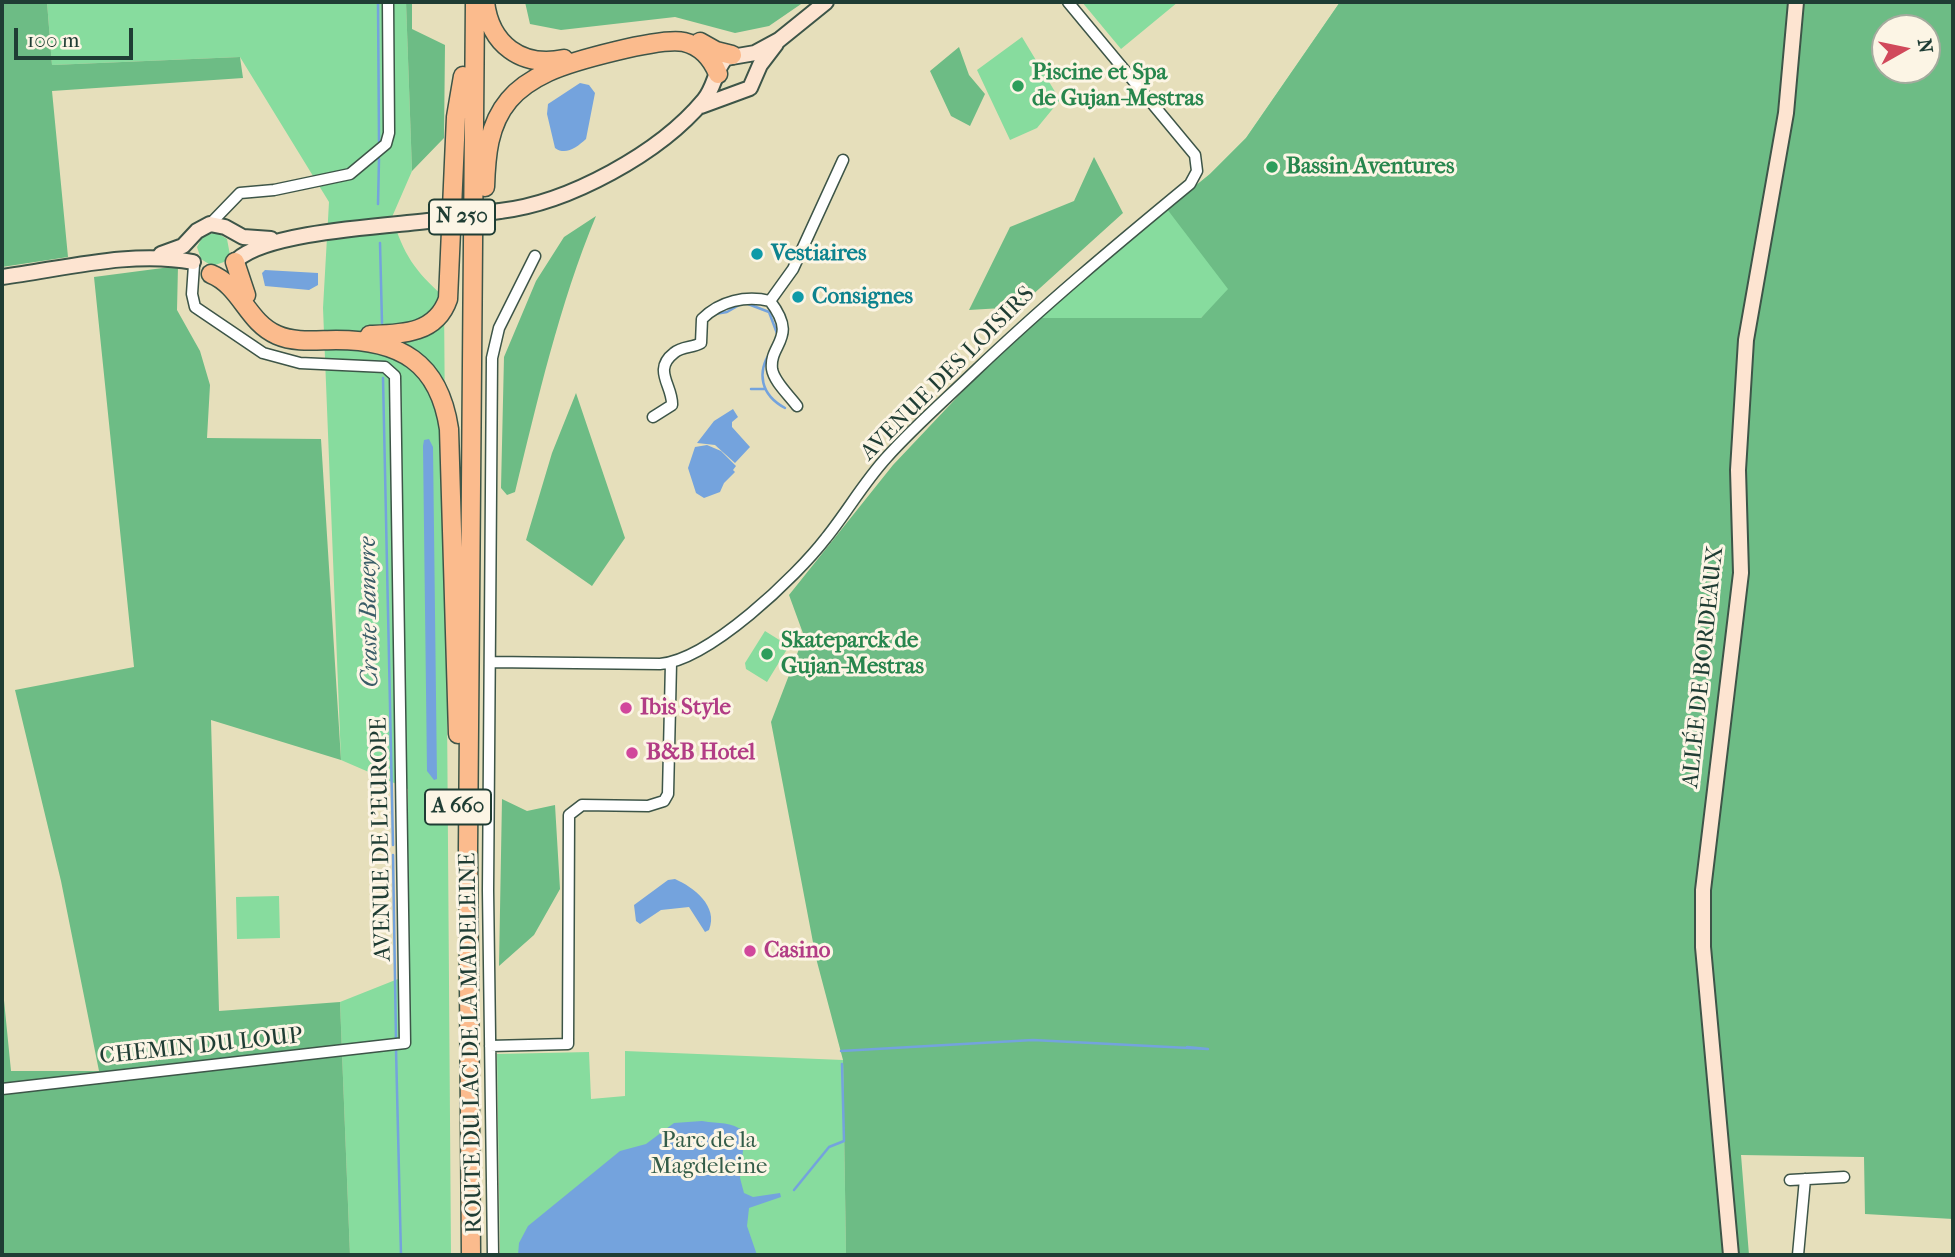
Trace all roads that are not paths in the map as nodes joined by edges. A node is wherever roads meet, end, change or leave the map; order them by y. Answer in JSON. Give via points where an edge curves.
{"nodes":[{"id":1,"x":388,"y":2,"type":"edge"},
{"id":2,"x":463,"y":2,"type":"edge"},
{"id":3,"x":475,"y":2,"type":"edge"},
{"id":4,"x":485,"y":2,"type":"edge"},
{"id":5,"x":826,"y":2,"type":"edge"},
{"id":6,"x":1068,"y":2,"type":"edge"},
{"id":7,"x":1796,"y":2,"type":"edge"},
{"id":8,"x":779,"y":40,"type":"junction"},
{"id":9,"x":737,"y":55,"type":"junction"},
{"id":10,"x":757,"y":72,"type":"junction"},
{"id":11,"x":718,"y":74,"type":"junction"},
{"id":12,"x":468,"y":79,"type":"junction"},
{"id":13,"x":733,"y":93,"type":"junction"},
{"id":14,"x":695,"y":110,"type":"junction"},
{"id":15,"x":843,"y":160,"type":"dead end"},
{"id":16,"x":227,"y":208,"type":"junction"},
{"id":17,"x":210,"y":224,"type":"junction"},
{"id":18,"x":232,"y":231,"type":"junction"},
{"id":19,"x":192,"y":236,"type":"junction"},
{"id":20,"x":279,"y":240,"type":"junction"},
{"id":21,"x":535,"y":256,"type":"dead end"},
{"id":22,"x":144,"y":258,"type":"junction"},
{"id":23,"x":236,"y":261,"type":"junction"},
{"id":24,"x":193,"y":263,"type":"junction"},
{"id":25,"x":2,"y":277,"type":"edge"},
{"id":26,"x":205,"y":277,"type":"junction"},
{"id":27,"x":770,"y":301,"type":"junction"},
{"id":28,"x":462,"y":359,"type":"joint"},
{"id":29,"x":797,"y":406,"type":"dead end"},
{"id":30,"x":653,"y":417,"type":"dead end"},
{"id":31,"x":471,"y":540,"type":"junction"},
{"id":32,"x":491,"y":662,"type":"junction"},
{"id":33,"x":671,"y":663,"type":"junction"},
{"id":34,"x":459,"y":745,"type":"junction"},
{"id":35,"x":405,"y":1043,"type":"joint"},
{"id":36,"x":490,"y":1046,"type":"junction"},
{"id":37,"x":2,"y":1089,"type":"edge"},
{"id":38,"x":1844,"y":1177,"type":"dead end"},
{"id":39,"x":1805,"y":1179,"type":"junction"},
{"id":40,"x":1790,"y":1180,"type":"dead end"},
{"id":41,"x":460,"y":1255,"type":"edge"},
{"id":42,"x":471,"y":1255,"type":"edge"},
{"id":43,"x":493,"y":1255,"type":"edge"},
{"id":44,"x":1731,"y":1255,"type":"edge"},
{"id":45,"x":1798,"y":1255,"type":"edge"}],
"edges":[{"from":1,"to":16,"type":"street","via":[[386,144],[345,177],[240,193]]},
{"from":2,"to":12,"type":"highway","number":"N 250"},
{"from":3,"to":12,"type":"highway","number":"N 250"},
{"from":4,"to":9,"type":"highway","via":[[500,43],[532,61],[557,61],[671,34]]},
{"from":5,"to":8,"type":"main road"},
{"from":6,"to":33,"type":"street","name":"AVENUE DES LOISIRS","via":[[1191,150],[1198,164],[1195,178],[1088,267],[889,455],[822,543],[771,594],[704,647]]},
{"from":7,"to":44,"type":"main road","name":"ALLÉE DE BORDEAUX","via":[[1786,113],[1746,340],[1739,430],[1741,573],[1703,890],[1703,947]]},
{"from":8,"to":9,"type":"main road","via":[[755,53]]},
{"from":8,"to":10,"type":"main road"},
{"from":9,"to":10,"type":"main road","via":[[752,61]]},
{"from":9,"to":11,"type":"main road","via":[[722,62]]},
{"from":10,"to":13,"type":"main road","via":[[750,88]]},
{"from":11,"to":13,"type":"main road","via":[[722,86]]},
{"from":11,"to":14,"type":"main road"},
{"from":11,"to":31,"type":"highway","via":[[697,47],[662,42],[549,72],[519,90],[498,116],[485,165],[478,449]]},
{"from":12,"to":23,"type":"highway","via":[[456,117],[450,291],[434,321],[418,331],[394,334],[280,330],[249,302]]},
{"from":12,"to":28,"type":"highway","number":"N 250"},
{"from":12,"to":31,"type":"highway","number":"A 660"},
{"from":13,"to":14,"type":"main road"},
{"from":14,"to":20,"type":"main road","bridge":true,"via":[[596,182],[549,201]]},
{"from":15,"to":27,"type":"street","via":[[793,269]]},
{"from":16,"to":17,"type":"street"},
{"from":16,"to":18,"type":"street"},
{"from":17,"to":18,"type":"main road"},
{"from":17,"to":19,"type":"main road"},
{"from":18,"to":20,"type":"main road","via":[[243,237]]},
{"from":18,"to":23,"type":"main road","via":[[239,244]]},
{"from":19,"to":22,"type":"main road","via":[[178,249]]},
{"from":19,"to":24,"type":"main road","via":[[189,251]]},
{"from":20,"to":23,"type":"main road","via":[[245,252]]},
{"from":21,"to":32,"type":"street","name":"ROUTE DU LAC DE LA MADELEINE","via":[[499,328],[492,359]]},
{"from":22,"to":24,"type":"main road"},
{"from":22,"to":25,"type":"main road"},
{"from":23,"to":26,"type":"main road","via":[[226,271]]},
{"from":24,"to":26,"type":"main road"},
{"from":26,"to":34,"type":"highway","via":[[226,281],[251,315],[274,334],[391,347],[412,358],[437,386],[449,440]]},
{"from":26,"to":35,"type":"street","name":"AVENUE DE L'EUROPE","via":[[192,294],[195,307],[263,353],[292,362],[385,367],[395,376]]},
{"from":27,"to":29,"type":"street","via":[[783,328],[772,368]]},
{"from":27,"to":30,"type":"street","via":[[748,298],[712,310],[702,319],[701,343],[681,349],[667,360],[663,377],[672,405]]},
{"from":28,"to":34,"type":"highway","number":"A 660"},
{"from":31,"to":42,"type":"highway","number":"A 660"},
{"from":32,"to":33,"type":"street"},
{"from":32,"to":36,"type":"street","name":"ROUTE DU LAC DE LA MADELEINE"},
{"from":33,"to":36,"type":"street","via":[[668,794],[664,802],[648,806],[582,804],[569,815],[568,1044]]},
{"from":34,"to":41,"type":"highway","number":"A 660"},
{"from":35,"to":37,"type":"street","name":"CHEMIN DU LOUP"},
{"from":36,"to":43,"type":"street","name":"ROUTE DU LAC DE LA MADELEINE"},
{"from":38,"to":39,"type":"street"},
{"from":39,"to":40,"type":"street"},
{"from":39,"to":45,"type":"street"}]}
